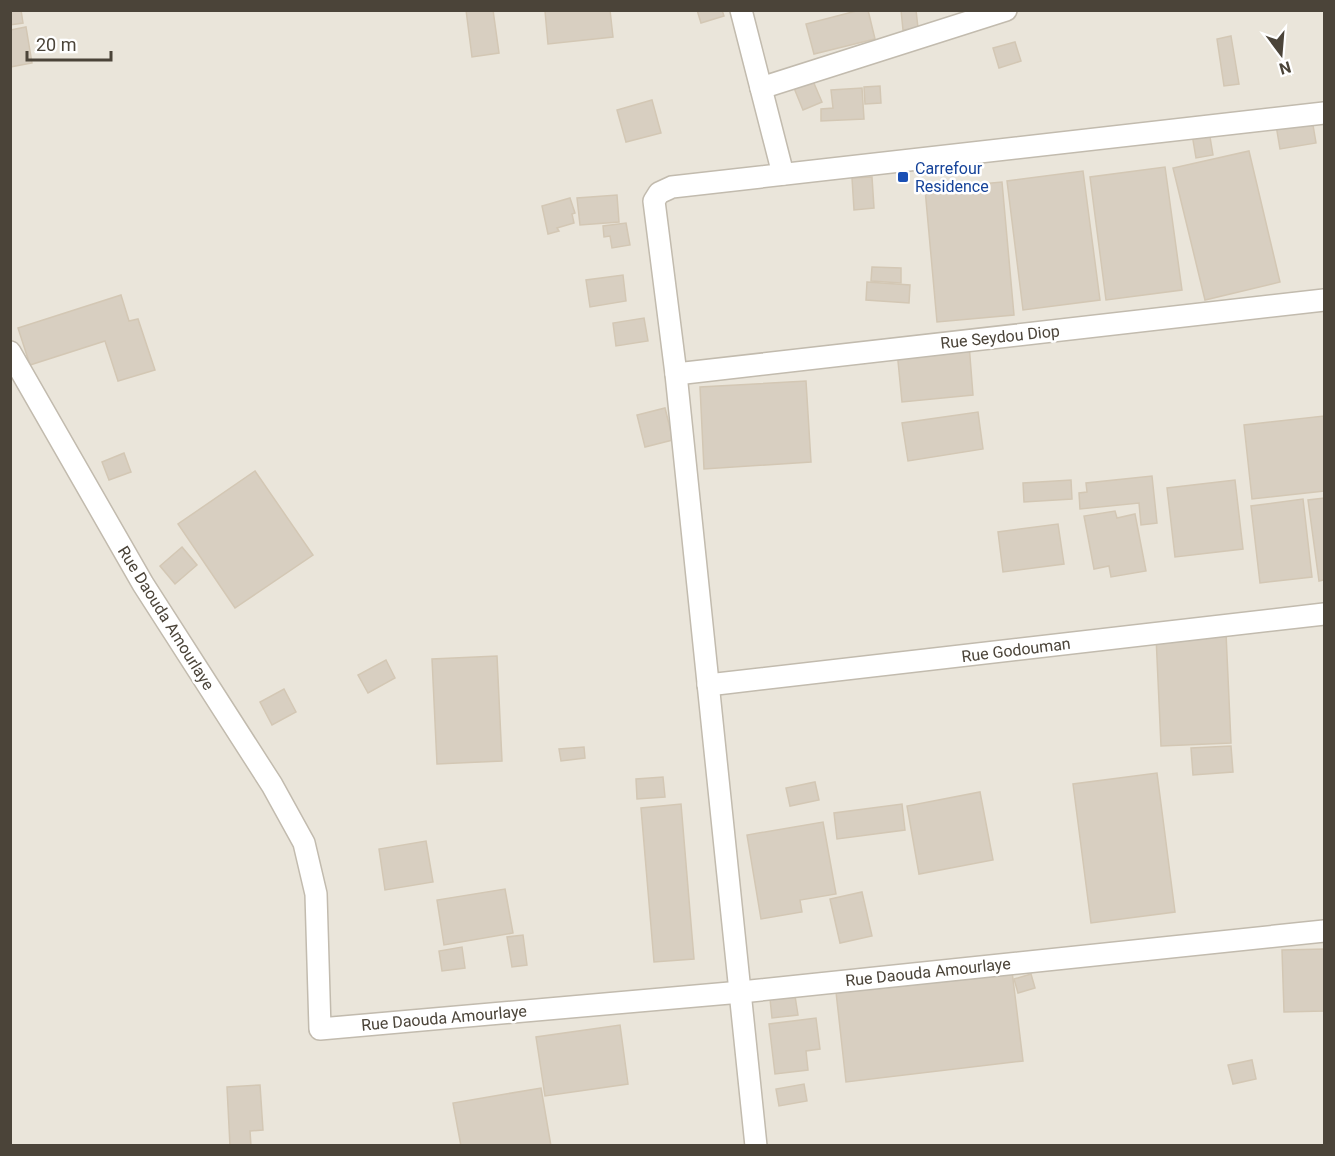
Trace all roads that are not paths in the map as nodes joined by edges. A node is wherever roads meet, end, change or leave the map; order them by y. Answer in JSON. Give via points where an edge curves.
{"nodes":[{"id":1,"x":741,"y":10,"type":"edge"},
{"id":2,"x":1006,"y":10,"type":"edge"},
{"id":3,"x":761,"y":88,"type":"junction"},
{"id":4,"x":1324,"y":113,"type":"edge"},
{"id":5,"x":783,"y":174,"type":"junction"},
{"id":6,"x":1324,"y":300,"type":"edge"},
{"id":7,"x":10,"y":352,"type":"edge"},
{"id":8,"x":676,"y":374,"type":"junction"},
{"id":9,"x":1324,"y":614,"type":"edge"},
{"id":10,"x":708,"y":685,"type":"junction"},
{"id":11,"x":1324,"y":931,"type":"edge"},
{"id":12,"x":741,"y":992,"type":"junction"},
{"id":13,"x":756,"y":1146,"type":"edge"}],
"edges":[{"from":1,"to":3,"type":"street"},
{"from":2,"to":3,"type":"street"},
{"from":3,"to":5,"type":"street"},
{"from":4,"to":5,"type":"street"},
{"from":5,"to":8,"type":"street","via":[[672,187],[659,193],[654,201]]},
{"from":6,"to":8,"type":"street","name":"Rue Seydou Diop"},
{"from":7,"to":12,"type":"street","name":"Rue Daouda Amourlaye","via":[[143,584],[272,785],[304,843],[316,894],[320,1029]]},
{"from":8,"to":10,"type":"street"},
{"from":9,"to":10,"type":"street","name":"Rue Godouman"},
{"from":10,"to":12,"type":"street"},
{"from":11,"to":12,"type":"street","name":"Rue Daouda Amourlaye"},
{"from":12,"to":13,"type":"street"}]}
